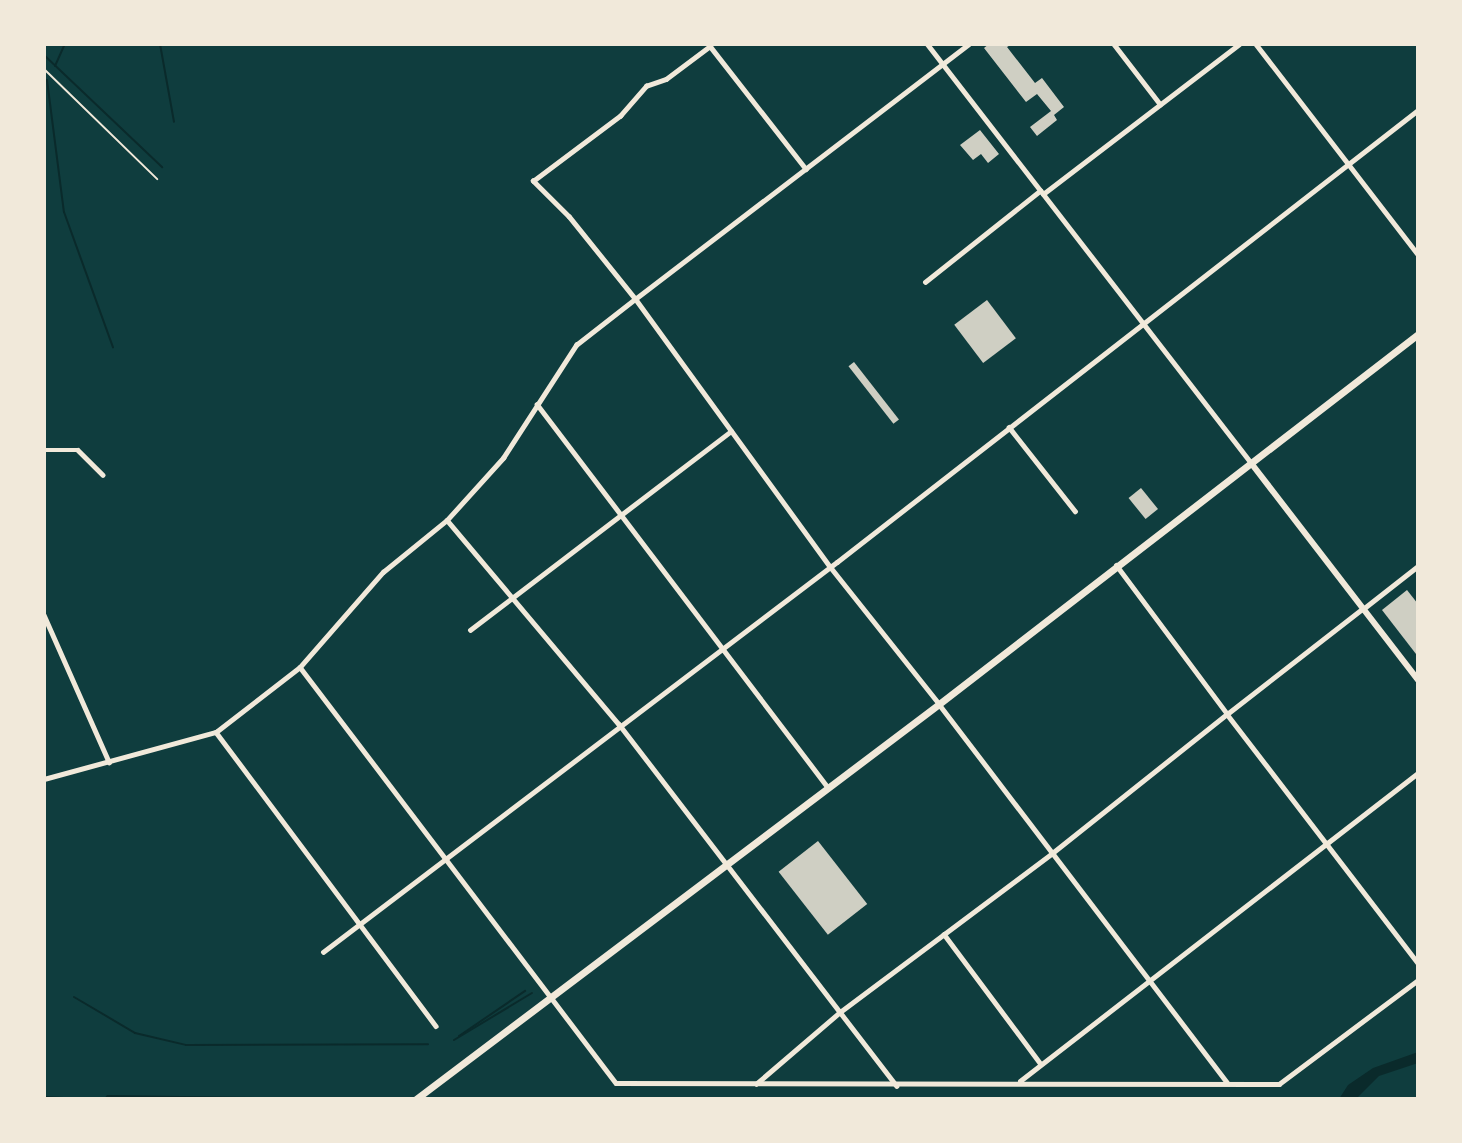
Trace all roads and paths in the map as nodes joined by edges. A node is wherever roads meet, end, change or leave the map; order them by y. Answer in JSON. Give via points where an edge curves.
{"nodes":[{"id":1,"x":927,"y":44,"type":"edge"},
{"id":2,"x":970,"y":44,"type":"edge"},
{"id":3,"x":1114,"y":44,"type":"edge"},
{"id":4,"x":1239,"y":44,"type":"edge"},
{"id":5,"x":1256,"y":44,"type":"edge"},
{"id":6,"x":709,"y":45,"type":"edge"},
{"id":7,"x":943,"y":64,"type":"junction"},
{"id":8,"x":44,"y":69,"type":"edge"},
{"id":9,"x":1160,"y":104,"type":"junction"},
{"id":10,"x":1418,"y":110,"type":"edge"},
{"id":11,"x":1349,"y":164,"type":"junction"},
{"id":12,"x":806,"y":169,"type":"junction"},
{"id":13,"x":157,"y":179,"type":"dead end"},
{"id":14,"x":1042,"y":193,"type":"junction"},
{"id":15,"x":1418,"y":254,"type":"edge"},
{"id":16,"x":925,"y":282,"type":"dead end"},
{"id":17,"x":635,"y":299,"type":"junction"},
{"id":18,"x":1140,"y":323,"type":"junction"},
{"id":19,"x":1418,"y":334,"type":"edge"},
{"id":20,"x":537,"y":404,"type":"junction"},
{"id":21,"x":1009,"y":427,"type":"junction"},
{"id":22,"x":731,"y":431,"type":"junction"},
{"id":23,"x":44,"y":450,"type":"edge"},
{"id":24,"x":1251,"y":463,"type":"junction"},
{"id":25,"x":103,"y":475,"type":"dead end"},
{"id":26,"x":1075,"y":511,"type":"dead end"},
{"id":27,"x":621,"y":514,"type":"junction"},
{"id":28,"x":447,"y":520,"type":"junction"},
{"id":29,"x":1116,"y":565,"type":"junction"},
{"id":30,"x":1418,"y":566,"type":"edge"},
{"id":31,"x":830,"y":567,"type":"junction"},
{"id":32,"x":512,"y":596,"type":"junction"},
{"id":33,"x":1362,"y":609,"type":"junction"},
{"id":34,"x":44,"y":615,"type":"edge"},
{"id":35,"x":470,"y":629,"type":"dead end"},
{"id":36,"x":724,"y":647,"type":"junction"},
{"id":37,"x":300,"y":667,"type":"junction"},
{"id":38,"x":1418,"y":680,"type":"edge"},
{"id":39,"x":939,"y":704,"type":"junction"},
{"id":40,"x":1227,"y":714,"type":"junction"},
{"id":41,"x":620,"y":723,"type":"junction"},
{"id":42,"x":216,"y":732,"type":"junction"},
{"id":43,"x":108,"y":762,"type":"junction"},
{"id":44,"x":1418,"y":773,"type":"edge"},
{"id":45,"x":44,"y":779,"type":"edge"},
{"id":46,"x":828,"y":787,"type":"junction"},
{"id":47,"x":1325,"y":845,"type":"junction"},
{"id":48,"x":1051,"y":854,"type":"junction"},
{"id":49,"x":446,"y":860,"type":"junction"},
{"id":50,"x":727,"y":863,"type":"junction"},
{"id":51,"x":359,"y":923,"type":"junction"},
{"id":52,"x":944,"y":934,"type":"junction"},
{"id":53,"x":323,"y":952,"type":"dead end"},
{"id":54,"x":1418,"y":963,"type":"edge"},
{"id":55,"x":1418,"y":981,"type":"edge"},
{"id":56,"x":1149,"y":982,"type":"junction"},
{"id":57,"x":550,"y":996,"type":"junction"},
{"id":58,"x":840,"y":1012,"type":"junction"},
{"id":59,"x":436,"y":1026,"type":"dead end"},
{"id":60,"x":1041,"y":1064,"type":"junction"},
{"id":61,"x":1020,"y":1081,"type":"junction"},
{"id":62,"x":1227,"y":1083,"type":"junction"},
{"id":63,"x":756,"y":1084,"type":"junction"},
{"id":64,"x":897,"y":1086,"type":"junction"},
{"id":65,"x":416,"y":1099,"type":"edge"}],
"edges":[{"from":1,"to":7,"type":"street"},
{"from":2,"to":7,"type":"street"},
{"from":3,"to":9,"type":"street"},
{"from":4,"to":9,"type":"street"},
{"from":5,"to":11,"type":"street"},
{"from":6,"to":12,"type":"street"},
{"from":6,"to":17,"type":"street","via":[[666,79],[646,86],[620,116],[533,181],[569,217]]},
{"from":7,"to":12,"type":"street"},
{"from":7,"to":14,"type":"street"},
{"from":8,"to":13,"type":"path"},
{"from":9,"to":14,"type":"street"},
{"from":10,"to":11,"type":"street"},
{"from":11,"to":15,"type":"street"},
{"from":11,"to":18,"type":"street"},
{"from":12,"to":17,"type":"street"},
{"from":14,"to":16,"type":"street"},
{"from":14,"to":18,"type":"street"},
{"from":17,"to":20,"type":"street","via":[[576,345]]},
{"from":17,"to":22,"type":"street"},
{"from":18,"to":21,"type":"street"},
{"from":18,"to":24,"type":"street"},
{"from":19,"to":24,"type":"highway"},
{"from":20,"to":27,"type":"street"},
{"from":20,"to":28,"type":"street","via":[[503,458]]},
{"from":21,"to":26,"type":"street"},
{"from":21,"to":31,"type":"street"},
{"from":22,"to":27,"type":"street"},
{"from":22,"to":31,"type":"street"},
{"from":23,"to":25,"type":"street","via":[[78,450]]},
{"from":24,"to":29,"type":"highway"},
{"from":24,"to":33,"type":"main road"},
{"from":27,"to":32,"type":"street"},
{"from":27,"to":36,"type":"street"},
{"from":28,"to":32,"type":"street"},
{"from":28,"to":37,"type":"street","via":[[383,572]]},
{"from":29,"to":39,"type":"highway"},
{"from":29,"to":40,"type":"street"},
{"from":30,"to":33,"type":"street"},
{"from":31,"to":36,"type":"street"},
{"from":31,"to":39,"type":"street"},
{"from":32,"to":35,"type":"street"},
{"from":32,"to":41,"type":"street"},
{"from":33,"to":38,"type":"main road"},
{"from":33,"to":40,"type":"street"},
{"from":34,"to":43,"type":"street"},
{"from":36,"to":41,"type":"street"},
{"from":36,"to":46,"type":"street"},
{"from":37,"to":42,"type":"street"},
{"from":37,"to":49,"type":"street"},
{"from":39,"to":46,"type":"highway"},
{"from":39,"to":48,"type":"street"},
{"from":40,"to":47,"type":"street"},
{"from":40,"to":48,"type":"street"},
{"from":41,"to":49,"type":"street"},
{"from":41,"to":50,"type":"street"},
{"from":42,"to":43,"type":"street"},
{"from":42,"to":51,"type":"street"},
{"from":43,"to":45,"type":"street"},
{"from":44,"to":47,"type":"street"},
{"from":46,"to":50,"type":"highway"},
{"from":47,"to":54,"type":"street"},
{"from":47,"to":56,"type":"street"},
{"from":48,"to":52,"type":"street"},
{"from":48,"to":56,"type":"street"},
{"from":49,"to":51,"type":"street"},
{"from":49,"to":57,"type":"street"},
{"from":50,"to":57,"type":"highway"},
{"from":50,"to":58,"type":"street"},
{"from":51,"to":53,"type":"street"},
{"from":51,"to":59,"type":"street"},
{"from":52,"to":58,"type":"street"},
{"from":52,"to":60,"type":"street"},
{"from":55,"to":62,"type":"street","via":[[1287,1082]]},
{"from":56,"to":60,"type":"street"},
{"from":56,"to":62,"type":"street"},
{"from":57,"to":63,"type":"street","via":[[616,1083]]},
{"from":57,"to":65,"type":"highway"},
{"from":58,"to":63,"type":"street"},
{"from":58,"to":64,"type":"street"},
{"from":60,"to":61,"type":"street"},
{"from":61,"to":62,"type":"street"},
{"from":61,"to":64,"type":"street"},
{"from":63,"to":64,"type":"street"}]}
